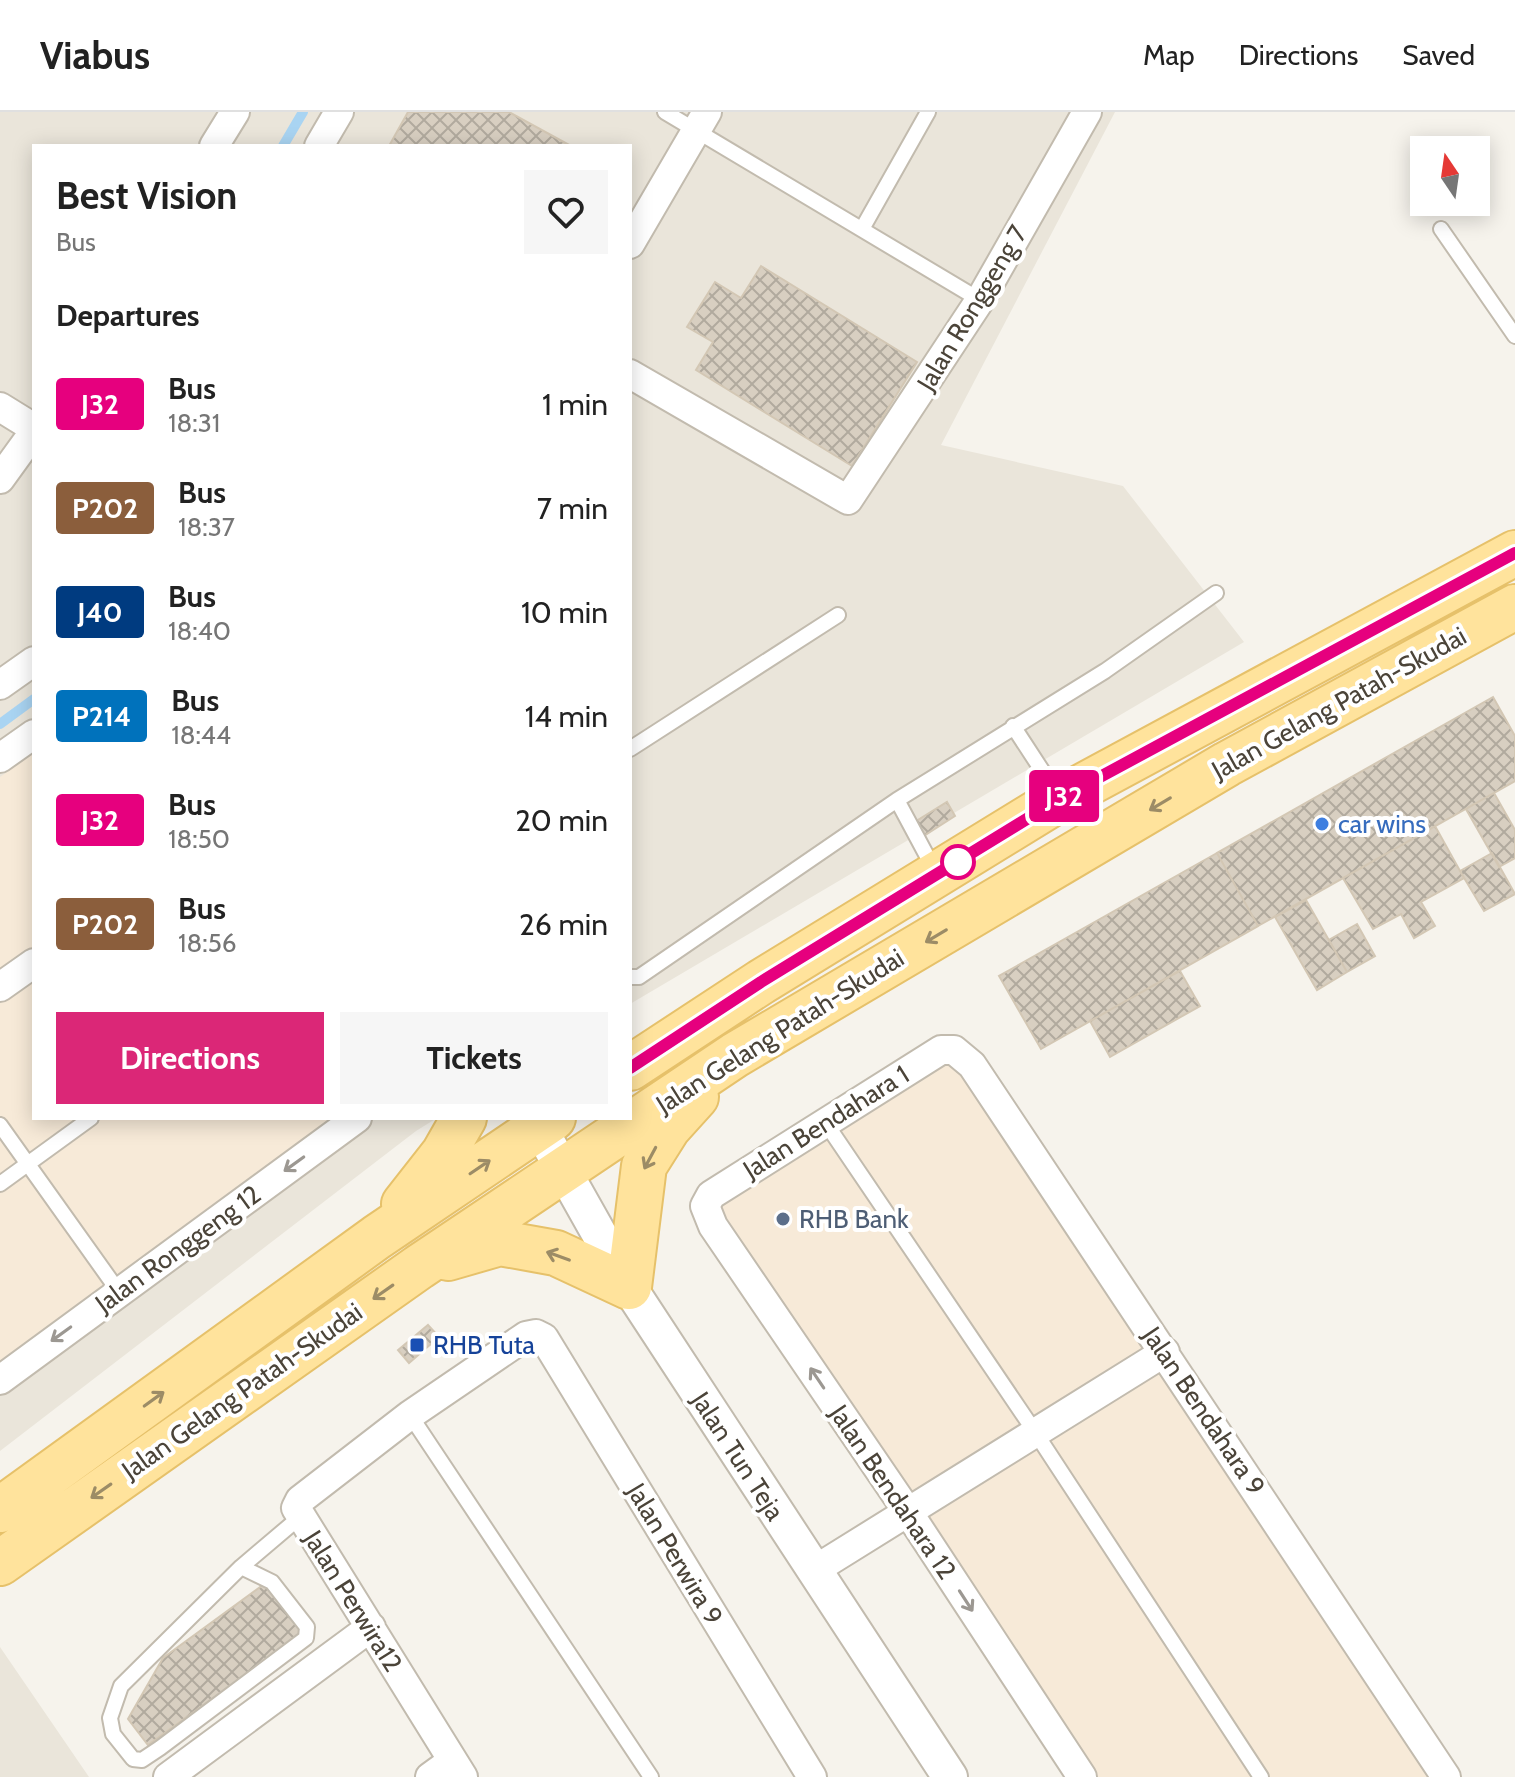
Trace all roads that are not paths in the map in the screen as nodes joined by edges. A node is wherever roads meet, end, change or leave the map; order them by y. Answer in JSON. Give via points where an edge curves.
{"nodes":[{"id":1,"x":235,"y":112,"type":"edge"},
{"id":2,"x":339,"y":112,"type":"edge"},
{"id":3,"x":665,"y":112,"type":"edge"},
{"id":4,"x":928,"y":112,"type":"edge"},
{"id":5,"x":1087,"y":112,"type":"edge"},
{"id":6,"x":702,"y":121,"type":"edge"},
{"id":7,"x":215,"y":144,"type":"edge"},
{"id":8,"x":320,"y":144,"type":"edge"},
{"id":9,"x":862,"y":229,"type":"junction"},
{"id":10,"x":1441,"y":229,"type":"dead end"},
{"id":11,"x":632,"y":241,"type":"edge"},
{"id":12,"x":980,"y":300,"type":"junction"},
{"id":13,"x":1515,"y":336,"type":"edge"},
{"id":14,"x":632,"y":375,"type":"edge"},
{"id":15,"x":0,"y":407,"type":"edge"},
{"id":16,"x":32,"y":429,"type":"edge"},
{"id":17,"x":32,"y":433,"type":"edge"},
{"id":18,"x":0,"y":479,"type":"edge"},
{"id":19,"x":1515,"y":553,"type":"edge"},
{"id":20,"x":1216,"y":593,"type":"dead end"},
{"id":21,"x":1515,"y":607,"type":"edge"},
{"id":22,"x":838,"y":615,"type":"dead end"},
{"id":23,"x":32,"y":662,"type":"edge"},
{"id":24,"x":0,"y":685,"type":"edge"},
{"id":25,"x":1013,"y":726,"type":"junction"},
{"id":26,"x":32,"y":735,"type":"edge"},
{"id":27,"x":632,"y":748,"type":"edge"},
{"id":28,"x":0,"y":758,"type":"edge"},
{"id":29,"x":1061,"y":798,"type":"junction"},
{"id":30,"x":897,"y":800,"type":"junction"},
{"id":31,"x":937,"y":875,"type":"junction"},
{"id":32,"x":32,"y":964,"type":"edge"},
{"id":33,"x":632,"y":977,"type":"edge"},
{"id":34,"x":761,"y":982,"type":"junction"},
{"id":35,"x":0,"y":987,"type":"edge"},
{"id":36,"x":632,"y":1036,"type":"edge"},
{"id":37,"x":954,"y":1050,"type":"joint"},
{"id":38,"x":735,"y":1055,"type":"junction"},
{"id":39,"x":632,"y":1067,"type":"edge"},
{"id":40,"x":88,"y":1120,"type":"edge"},
{"id":41,"x":354,"y":1120,"type":"edge"},
{"id":42,"x":463,"y":1120,"type":"edge"},
{"id":43,"x":542,"y":1121,"type":"edge"},
{"id":44,"x":825,"y":1122,"type":"junction"},
{"id":45,"x":0,"y":1125,"type":"edge"},
{"id":46,"x":29,"y":1163,"type":"junction"},
{"id":47,"x":562,"y":1169,"type":"junction"},
{"id":48,"x":0,"y":1184,"type":"edge"},
{"id":49,"x":705,"y":1206,"type":"joint"},
{"id":50,"x":377,"y":1237,"type":"junction"},
{"id":51,"x":419,"y":1267,"type":"junction"},
{"id":52,"x":629,"y":1287,"type":"junction"},
{"id":53,"x":119,"y":1292,"type":"junction"},
{"id":54,"x":536,"y":1334,"type":"joint"},
{"id":55,"x":1165,"y":1352,"type":"junction"},
{"id":56,"x":0,"y":1380,"type":"edge"},
{"id":57,"x":410,"y":1415,"type":"junction"},
{"id":58,"x":1035,"y":1432,"type":"junction"},
{"id":59,"x":0,"y":1510,"type":"edge"},
{"id":60,"x":908,"y":1512,"type":"junction"},
{"id":61,"x":300,"y":1517,"type":"junction"},
{"id":62,"x":0,"y":1563,"type":"edge"},
{"id":63,"x":241,"y":1567,"type":"junction"},
{"id":64,"x":813,"y":1571,"type":"junction"},
{"id":65,"x":371,"y":1627,"type":"junction"},
{"id":66,"x":448,"y":1772,"type":"edge"},
{"id":67,"x":168,"y":1777,"type":"edge"},
{"id":68,"x":651,"y":1777,"type":"edge"},
{"id":69,"x":812,"y":1777,"type":"edge"},
{"id":70,"x":950,"y":1777,"type":"edge"},
{"id":71,"x":1082,"y":1777,"type":"edge"},
{"id":72,"x":1261,"y":1777,"type":"edge"},
{"id":73,"x":1446,"y":1777,"type":"edge"}],
"edges":[{"from":1,"to":7,"type":"street"},
{"from":2,"to":8,"type":"street"},
{"from":3,"to":6,"type":"lane"},
{"from":4,"to":9,"type":"lane"},
{"from":5,"to":12,"type":"street","name":"Jalan Ronggeng 7"},
{"from":6,"to":9,"type":"lane"},
{"from":6,"to":11,"type":"street"},
{"from":9,"to":12,"type":"lane"},
{"from":10,"to":13,"type":"lane"},
{"from":12,"to":14,"type":"street","name":"Jalan Ronggeng 7","via":[[848,500]]},
{"from":15,"to":16,"type":"street"},
{"from":17,"to":18,"type":"street"},
{"from":19,"to":29,"type":"main road","name":"Jalan Gelang Patah-Skudai"},
{"from":20,"to":25,"type":"lane","via":[[1105,671]]},
{"from":21,"to":38,"type":"main road","name":"Jalan Gelang Patah-Skudai","one_way":true,"via":[[1227,764]]},
{"from":22,"to":27,"type":"lane"},
{"from":23,"to":24,"type":"street"},
{"from":25,"to":29,"type":"lane"},
{"from":25,"to":30,"type":"lane"},
{"from":26,"to":28,"type":"street"},
{"from":29,"to":31,"type":"main road","name":"Jalan Gelang Patah-Skudai"},
{"from":30,"to":31,"type":"lane"},
{"from":30,"to":33,"type":"lane","via":[[692,943]]},
{"from":31,"to":34,"type":"main road","name":"Jalan Gelang Patah-Skudai"},
{"from":32,"to":35,"type":"street"},
{"from":34,"to":36,"type":"main road","via":[[649,1035]]},
{"from":34,"to":39,"type":"main road","name":"Jalan Gelang Patah-Skudai"},
{"from":37,"to":44,"type":"street","name":"Jalan Bendahara 1","via":[[941,1050]]},
{"from":37,"to":55,"type":"street","name":"Jalan Bendahara 9","via":[[972,1065]]},
{"from":38,"to":47,"type":"main road","name":"Jalan Gelang Patah-Skudai"},
{"from":38,"to":52,"type":"main road","one_way":true,"via":[[668,1128],[644,1166]]},
{"from":40,"to":46,"type":"lane"},
{"from":41,"to":53,"type":"street","name":"Jalan Ronggeng 12","one_way":true},
{"from":42,"to":50,"type":"main road","via":[[444,1153]]},
{"from":43,"to":47,"type":"street","name":"Jalan Tun Teja"},
{"from":50,"to":43,"type":"main road","name":"Jalan Gelang Patah-Skudai","one_way":true},
{"from":44,"to":49,"type":"street","name":"Jalan Bendahara 1","via":[[711,1195]]},
{"from":44,"to":58,"type":"lane"},
{"from":45,"to":46,"type":"lane"},
{"from":46,"to":48,"type":"lane"},
{"from":46,"to":53,"type":"lane"},
{"from":47,"to":51,"type":"main road","name":"Jalan Gelang Patah-Skudai"},
{"from":47,"to":52,"type":"street","name":"Jalan Tun Teja"},
{"from":60,"to":49,"type":"street","name":"Jalan Bendahara 12","one_way":true,"via":[[713,1226]]},
{"from":59,"to":50,"type":"main road","name":"Jalan Gelang Patah-Skudai","one_way":true},
{"from":52,"to":51,"type":"main road","one_way":true,"via":[[556,1253],[500,1243]]},
{"from":51,"to":62,"type":"main road","name":"Jalan Gelang Patah-Skudai","one_way":true},
{"from":52,"to":64,"type":"street","name":"Jalan Tun Teja"},
{"from":53,"to":56,"type":"street","name":"Jalan Ronggeng 12","one_way":true},
{"from":54,"to":57,"type":"street","name":"Jalan Perwira12"},
{"from":54,"to":69,"type":"street","name":"Jalan Perwira 9","via":[[544,1338]]},
{"from":55,"to":58,"type":"street"},
{"from":55,"to":73,"type":"street","name":"Jalan Bendahara 9"},
{"from":57,"to":61,"type":"street","name":"Jalan Perwira12","via":[[300,1500]]},
{"from":57,"to":68,"type":"lane"},
{"from":58,"to":60,"type":"street"},
{"from":58,"to":72,"type":"lane"},
{"from":60,"to":64,"type":"street"},
{"from":60,"to":71,"type":"street","name":"Jalan Bendahara 12","one_way":true},
{"from":61,"to":63,"type":"lane"},
{"from":61,"to":65,"type":"street","name":"Jalan Perwira12"},
{"from":63,"to":63,"type":"lane","via":[[272,1582],[307,1627],[306,1638],[160,1748],[142,1760],[133,1759],[113,1734],[110,1718],[121,1686]]},
{"from":64,"to":70,"type":"street","name":"Jalan Tun Teja"},
{"from":65,"to":66,"type":"street","name":"Jalan Perwira12"},
{"from":65,"to":67,"type":"street"}]}
